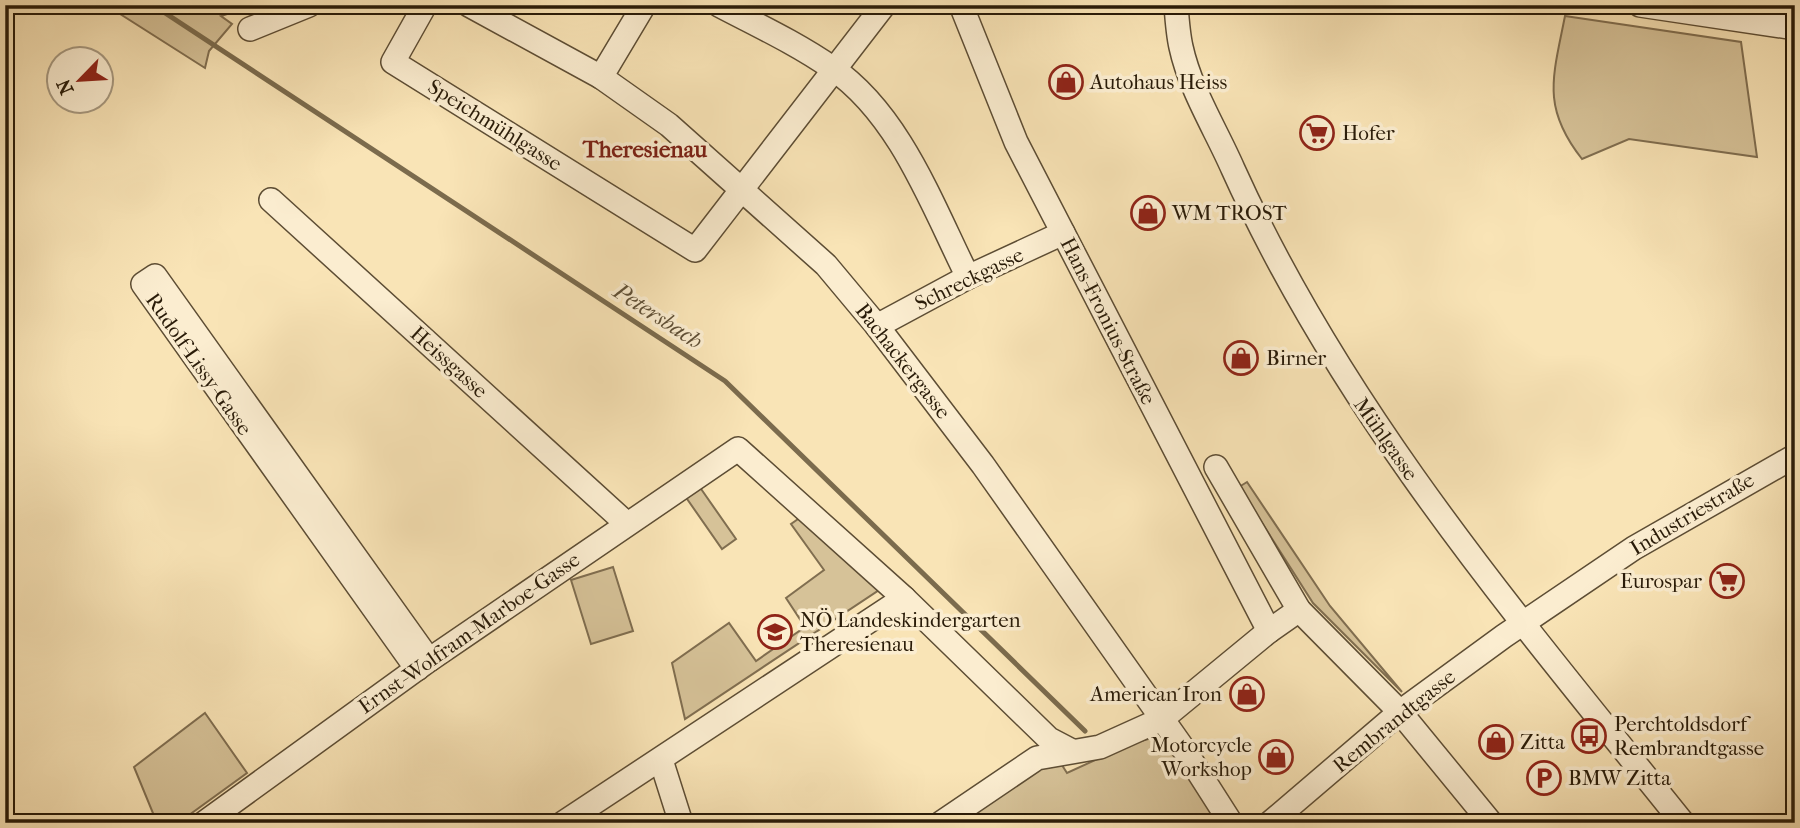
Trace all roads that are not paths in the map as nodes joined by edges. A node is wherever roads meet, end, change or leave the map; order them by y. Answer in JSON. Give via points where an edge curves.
{"nodes":[{"id":1,"x":309,"y":5,"type":"edge"},
{"id":2,"x":425,"y":5,"type":"edge"},
{"id":3,"x":469,"y":5,"type":"edge"},
{"id":4,"x":644,"y":5,"type":"edge"},
{"id":5,"x":719,"y":5,"type":"edge"},
{"id":6,"x":884,"y":5,"type":"edge"},
{"id":7,"x":961,"y":5,"type":"edge"},
{"id":8,"x":1176,"y":5,"type":"edge"},
{"id":9,"x":1640,"y":5,"type":"edge"},
{"id":10,"x":1795,"y":28,"type":"edge"},
{"id":11,"x":250,"y":29,"type":"dead end"},
{"id":12,"x":834,"y":69,"type":"junction"},
{"id":13,"x":601,"y":78,"type":"junction"},
{"id":14,"x":741,"y":189,"type":"junction"},
{"id":15,"x":271,"y":200,"type":"dead end"},
{"id":16,"x":1063,"y":233,"type":"junction"},
{"id":17,"x":968,"y":277,"type":"junction"},
{"id":18,"x":877,"y":326,"type":"junction"},
{"id":19,"x":1787,"y":459,"type":"edge"},
{"id":20,"x":1216,"y":467,"type":"dead end"},
{"id":21,"x":618,"y":530,"type":"junction"},
{"id":22,"x":904,"y":598,"type":"junction"},
{"id":23,"x":1299,"y":610,"type":"junction"},
{"id":24,"x":1522,"y":624,"type":"junction"},
{"id":25,"x":1269,"y":631,"type":"junction"},
{"id":26,"x":423,"y":665,"type":"junction"},
{"id":27,"x":1400,"y":712,"type":"junction"},
{"id":28,"x":1162,"y":719,"type":"junction"},
{"id":29,"x":1070,"y":750,"type":"junction"},
{"id":30,"x":661,"y":761,"type":"junction"},
{"id":31,"x":204,"y":823,"type":"edge"},
{"id":32,"x":563,"y":823,"type":"edge"},
{"id":33,"x":681,"y":823,"type":"edge"},
{"id":34,"x":941,"y":823,"type":"edge"},
{"id":35,"x":1231,"y":823,"type":"edge"},
{"id":36,"x":1270,"y":823,"type":"edge"},
{"id":37,"x":1490,"y":823,"type":"edge"},
{"id":38,"x":1683,"y":823,"type":"edge"}],
"edges":[{"from":1,"to":11,"type":"street"},
{"from":2,"to":14,"type":"street","name":"Speichmühlgasse","via":[[393,62],[695,250]]},
{"from":3,"to":13,"type":"street","name":"Bachackergasse"},
{"from":4,"to":13,"type":"street"},
{"from":5,"to":12,"type":"street"},
{"from":6,"to":12,"type":"street"},
{"from":7,"to":16,"type":"street","name":"Hans-Fronius-Straße","via":[[1016,142]]},
{"from":8,"to":24,"type":"street","name":"Mühlgasse","via":[[1188,70],[1296,294],[1351,388]]},
{"from":9,"to":10,"type":"street"},
{"from":12,"to":14,"type":"street"},
{"from":12,"to":17,"type":"street","via":[[876,109],[905,153]]},
{"from":13,"to":14,"type":"street","name":"Bachackergasse","via":[[668,125]]},
{"from":14,"to":18,"type":"street","name":"Bachackergasse","via":[[826,265]]},
{"from":15,"to":21,"type":"street","name":"Heissgasse"},
{"from":16,"to":17,"type":"street","name":"Schreckgasse"},
{"from":16,"to":25,"type":"street","name":"Hans-Fronius-Straße"},
{"from":17,"to":18,"type":"street","name":"Schreckgasse"},
{"from":18,"to":28,"type":"street","name":"Bachackergasse","via":[[983,466]]},
{"from":19,"to":24,"type":"street","name":"Industriestraße","via":[[1634,548]]},
{"from":20,"to":23,"type":"street"},
{"from":21,"to":22,"type":"street","name":"Ernst-Wolfram-Marboe-Gasse","via":[[738,449]]},
{"from":21,"to":26,"type":"street","name":"Ernst-Wolfram-Marboe-Gasse"},
{"from":22,"to":29,"type":"street","via":[[1049,739]]},
{"from":22,"to":30,"type":"street"},
{"from":23,"to":25,"type":"street"},
{"from":23,"to":27,"type":"street"},
{"from":24,"to":27,"type":"street","name":"Rembrandtgasse"},
{"from":24,"to":38,"type":"street","name":"Mühlgasse"},
{"from":25,"to":28,"type":"street"},
{"from":26,"to":26,"type":"street","name":"Rudolf-Lissy-Gasse","via":[[155,275],[143,284]]},
{"from":26,"to":31,"type":"street","name":"Ernst-Wolfram-Marboe-Gasse"},
{"from":27,"to":36,"type":"street","name":"Rembrandtgasse"},
{"from":27,"to":37,"type":"street"},
{"from":28,"to":29,"type":"street","via":[[1100,747]]},
{"from":28,"to":35,"type":"street","name":"Bachackergasse"},
{"from":29,"to":34,"type":"street","via":[[1037,758]]},
{"from":30,"to":32,"type":"street"},
{"from":30,"to":33,"type":"street"}]}
